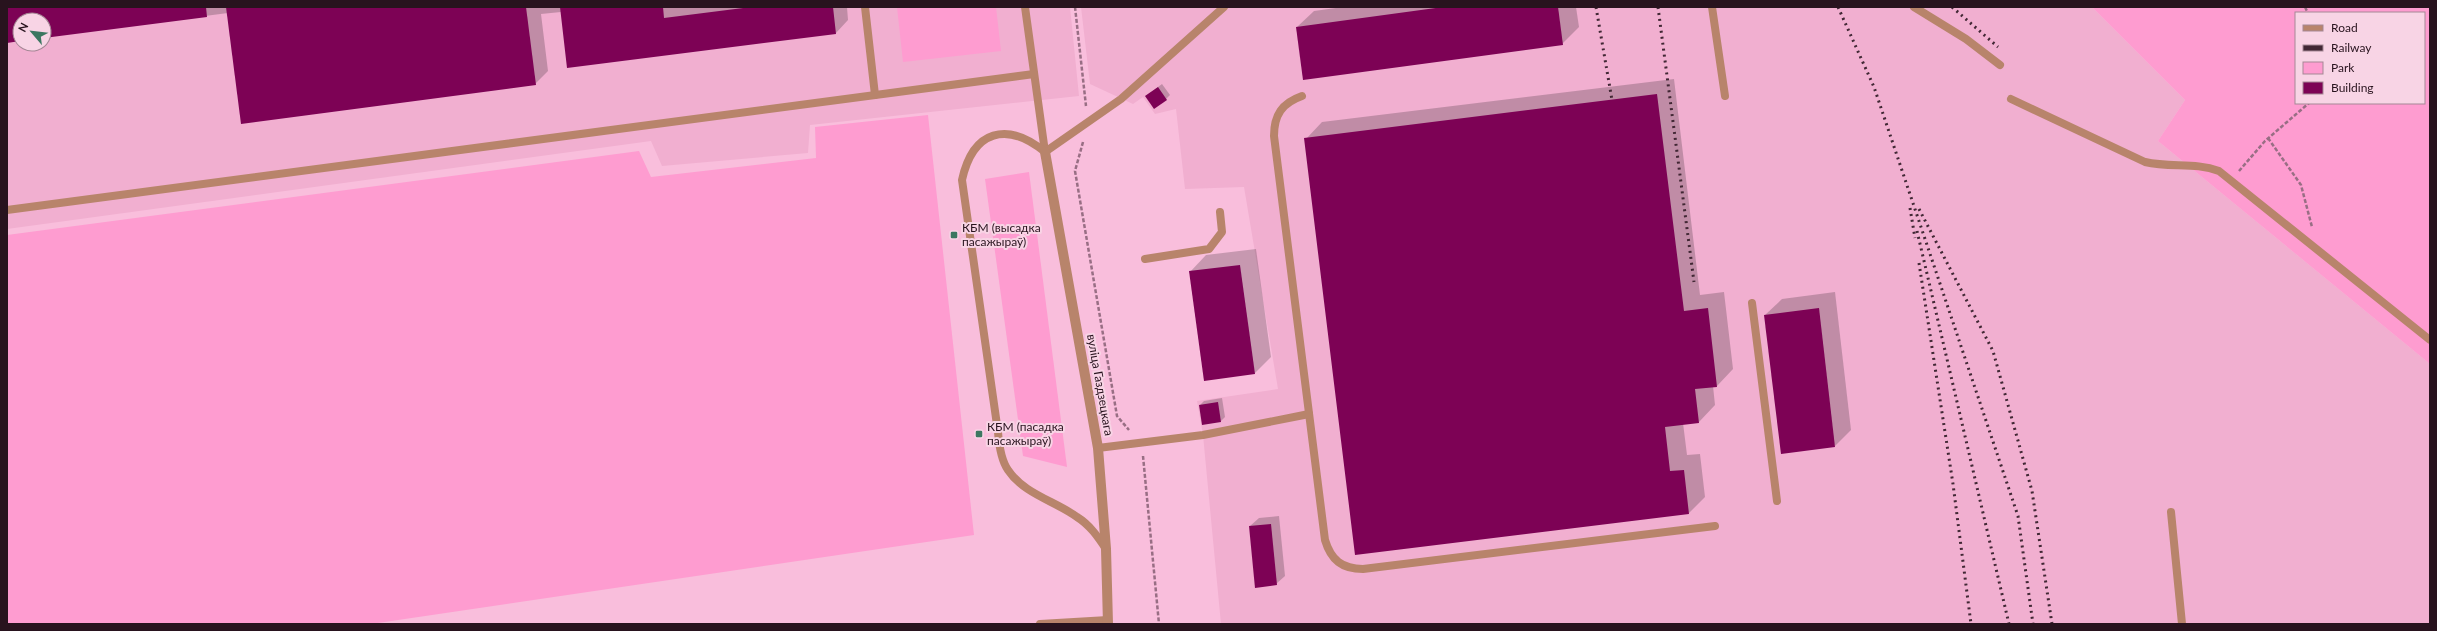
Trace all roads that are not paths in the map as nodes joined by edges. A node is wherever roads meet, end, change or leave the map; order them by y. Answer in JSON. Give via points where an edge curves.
{"nodes":[{"id":1,"x":864,"y":7,"type":"edge"},
{"id":2,"x":1024,"y":7,"type":"edge"},
{"id":3,"x":1224,"y":7,"type":"edge"},
{"id":4,"x":1712,"y":7,"type":"edge"},
{"id":5,"x":1914,"y":7,"type":"edge"},
{"id":6,"x":2000,"y":65,"type":"dead end"},
{"id":7,"x":1034,"y":74,"type":"junction"},
{"id":8,"x":875,"y":95,"type":"junction"},
{"id":9,"x":1302,"y":96,"type":"dead end"},
{"id":10,"x":1725,"y":96,"type":"dead end"},
{"id":11,"x":2011,"y":99,"type":"dead end"},
{"id":12,"x":1045,"y":152,"type":"junction"},
{"id":13,"x":7,"y":210,"type":"edge"},
{"id":14,"x":1220,"y":212,"type":"dead end"},
{"id":15,"x":1144,"y":259,"type":"dead end"},
{"id":16,"x":1752,"y":303,"type":"dead end"},
{"id":17,"x":2430,"y":340,"type":"edge"},
{"id":18,"x":1309,"y":414,"type":"junction"},
{"id":19,"x":1098,"y":448,"type":"junction"},
{"id":20,"x":1777,"y":501,"type":"dead end"},
{"id":21,"x":2171,"y":512,"type":"dead end"},
{"id":22,"x":1715,"y":526,"type":"dead end"},
{"id":23,"x":1106,"y":549,"type":"junction"},
{"id":24,"x":1108,"y":622,"type":"edge"},
{"id":25,"x":1040,"y":624,"type":"edge"},
{"id":26,"x":2182,"y":624,"type":"edge"}],
"edges":[{"from":1,"to":8,"type":"lane"},
{"from":2,"to":7,"type":"lane"},
{"from":3,"to":12,"type":"lane","via":[[1121,99]]},
{"from":4,"to":10,"type":"lane"},
{"from":5,"to":6,"type":"lane","via":[[1966,39]]},
{"from":7,"to":8,"type":"lane"},
{"from":7,"to":12,"type":"lane"},
{"from":8,"to":13,"type":"lane"},
{"from":9,"to":18,"type":"lane","via":[[1293,99],[1280,110],[1274,136]]},
{"from":11,"to":17,"type":"lane","via":[[2140,160],[2168,166],[2207,166],[2232,179]]},
{"from":12,"to":19,"type":"street","name":"вуліца Газдзецкага"},
{"from":12,"to":23,"type":"lane","via":[[1019,135],[1003,133],[989,137],[975,148],[966,164],[962,180],[1000,446],[1008,470],[1022,485],[1078,517],[1093,530]]},
{"from":14,"to":15,"type":"lane","via":[[1222,232],[1209,249]]},
{"from":16,"to":20,"type":"lane"},
{"from":18,"to":19,"type":"lane","via":[[1203,435]]},
{"from":18,"to":22,"type":"lane","via":[[1325,540],[1328,552],[1335,561],[1344,566],[1363,569]]},
{"from":19,"to":23,"type":"street","name":"вуліца Газдзецкага"},
{"from":21,"to":26,"type":"lane"},
{"from":23,"to":24,"type":"street","name":"вуліца Газдзецкага"},
{"from":24,"to":25,"type":"lane"}]}
